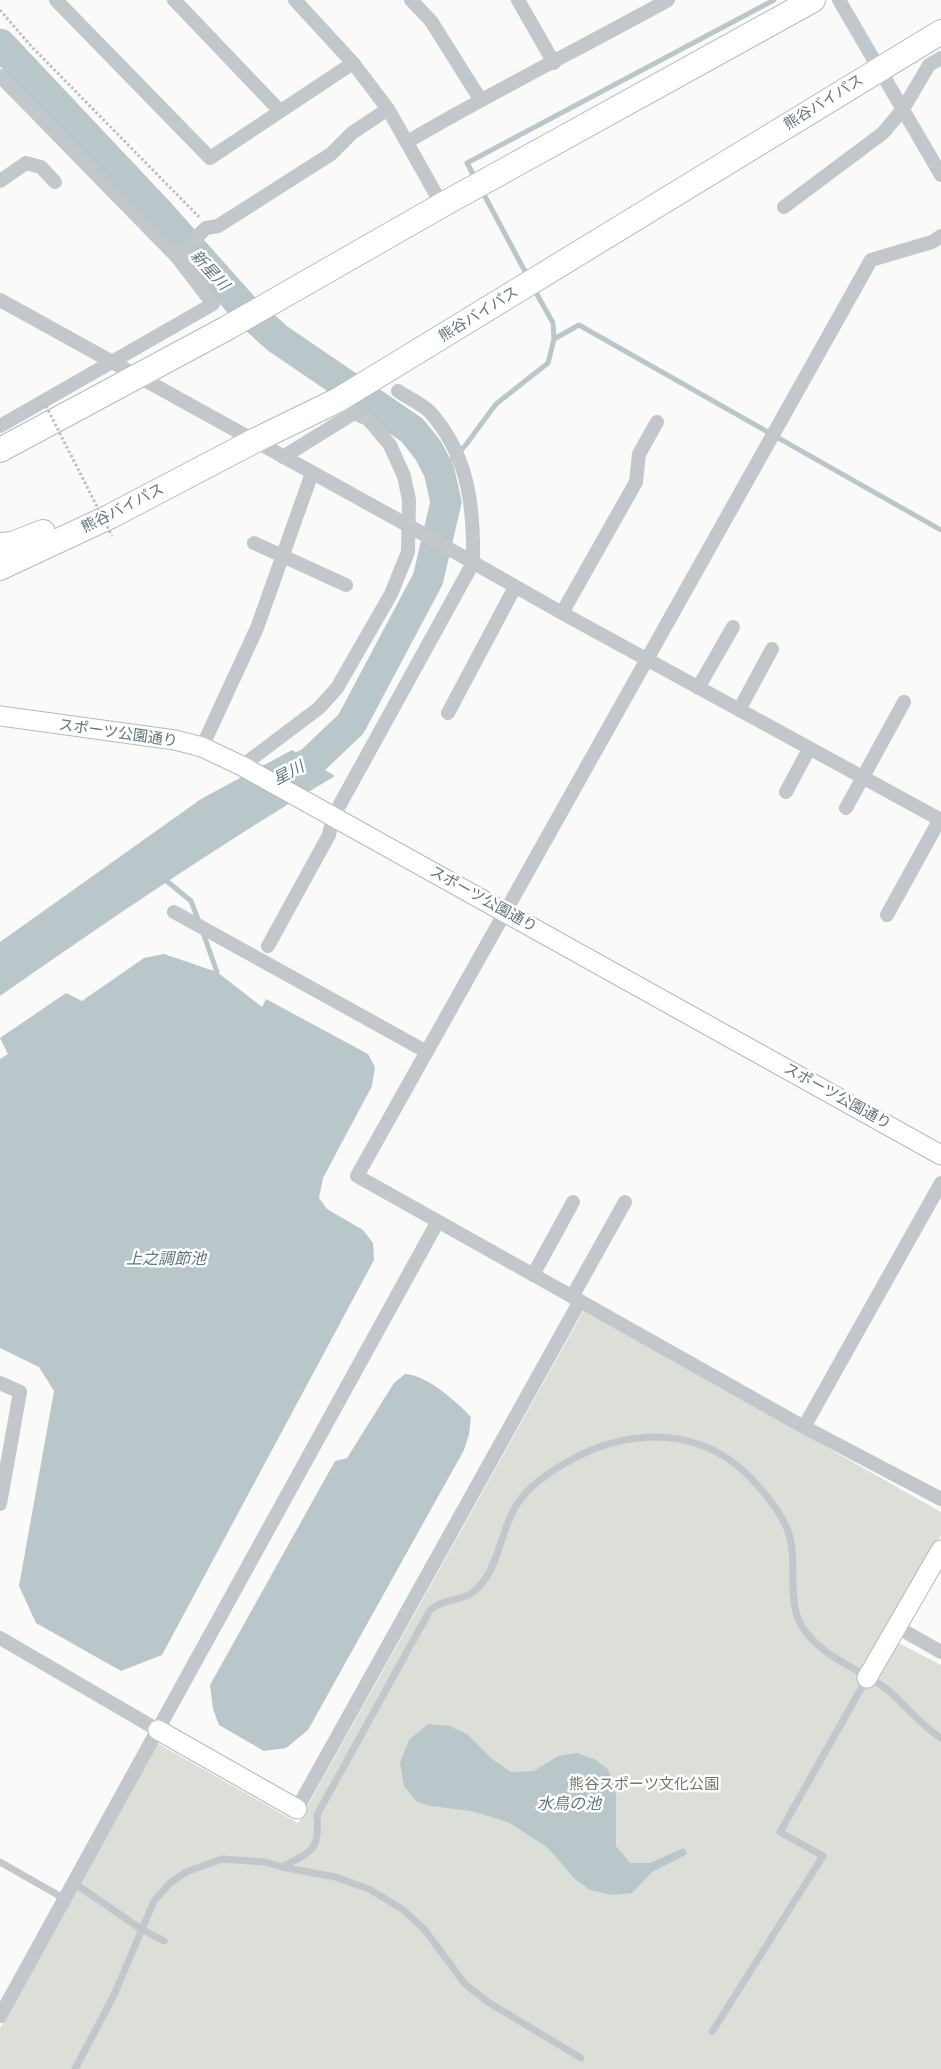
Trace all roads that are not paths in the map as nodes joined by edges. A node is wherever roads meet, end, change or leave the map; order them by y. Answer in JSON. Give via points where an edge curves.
{"nodes":[{"id":1,"x":56,"y":0,"type":"edge"},
{"id":2,"x":174,"y":0,"type":"edge"},
{"id":3,"x":411,"y":0,"type":"edge"},
{"id":4,"x":518,"y":0,"type":"edge"},
{"id":5,"x":668,"y":0,"type":"edge"},
{"id":6,"x":813,"y":0,"type":"edge"},
{"id":7,"x":839,"y":0,"type":"edge"},
{"id":8,"x":305,"y":3,"type":"edge"},
{"id":9,"x":941,"y":32,"type":"edge"},
{"id":10,"x":941,"y":58,"type":"edge"},
{"id":11,"x":354,"y":63,"type":"junction"},
{"id":12,"x":554,"y":63,"type":"junction"},
{"id":13,"x":880,"y":68,"type":"junction"},
{"id":14,"x":0,"y":76,"type":"edge"},
{"id":15,"x":480,"y":99,"type":"junction"},
{"id":16,"x":388,"y":109,"type":"junction"},
{"id":17,"x":903,"y":109,"type":"junction"},
{"id":18,"x":280,"y":111,"type":"junction"},
{"id":19,"x":407,"y":142,"type":"junction"},
{"id":20,"x":941,"y":175,"type":"edge"},
{"id":21,"x":0,"y":181,"type":"edge"},
{"id":22,"x":55,"y":182,"type":"dead end"},
{"id":23,"x":442,"y":205,"type":"junction"},
{"id":24,"x":784,"y":207,"type":"dead end"},
{"id":25,"x":941,"y":236,"type":"edge"},
{"id":26,"x":178,"y":256,"type":"junction"},
{"id":27,"x":0,"y":300,"type":"edge"},
{"id":28,"x":113,"y":361,"type":"junction"},
{"id":29,"x":139,"y":376,"type":"junction"},
{"id":30,"x":398,"y":391,"type":"dead end"},
{"id":31,"x":657,"y":422,"type":"dead end"},
{"id":32,"x":0,"y":426,"type":"edge"},
{"id":33,"x":254,"y":441,"type":"junction"},
{"id":34,"x":0,"y":450,"type":"edge"},
{"id":35,"x":283,"y":457,"type":"junction"},
{"id":36,"x":312,"y":472,"type":"junction"},
{"id":37,"x":126,"y":508,"type":"junction"},
{"id":38,"x":410,"y":526,"type":"junction"},
{"id":39,"x":254,"y":543,"type":"dead end"},
{"id":40,"x":0,"y":545,"type":"edge"},
{"id":41,"x":282,"y":556,"type":"junction"},
{"id":42,"x":473,"y":563,"type":"junction"},
{"id":43,"x":0,"y":568,"type":"edge"},
{"id":44,"x":346,"y":585,"type":"dead end"},
{"id":45,"x":516,"y":587,"type":"junction"},
{"id":46,"x":562,"y":613,"type":"junction"},
{"id":47,"x":733,"y":627,"type":"dead end"},
{"id":48,"x":772,"y":649,"type":"dead end"},
{"id":49,"x":648,"y":660,"type":"junction"},
{"id":50,"x":698,"y":688,"type":"junction"},
{"id":51,"x":904,"y":702,"type":"dead end"},
{"id":52,"x":739,"y":710,"type":"junction"},
{"id":53,"x":448,"y":713,"type":"dead end"},
{"id":54,"x":0,"y":716,"type":"edge"},
{"id":55,"x":202,"y":747,"type":"junction"},
{"id":56,"x":809,"y":749,"type":"junction"},
{"id":57,"x":242,"y":766,"type":"junction"},
{"id":58,"x":863,"y":778,"type":"junction"},
{"id":59,"x":786,"y":792,"type":"dead end"},
{"id":60,"x":846,"y":808,"type":"dead end"},
{"id":61,"x":327,"y":814,"type":"junction"},
{"id":62,"x":940,"y":820,"type":"edge"},
{"id":63,"x":174,"y":912,"type":"dead end"},
{"id":64,"x":505,"y":912,"type":"junction"},
{"id":65,"x":887,"y":915,"type":"dead end"},
{"id":66,"x":268,"y":946,"type":"dead end"},
{"id":67,"x":427,"y":1052,"type":"junction"},
{"id":68,"x":941,"y":1155,"type":"edge"},
{"id":69,"x":941,"y":1183,"type":"edge"},
{"id":70,"x":573,"y":1202,"type":"dead end"},
{"id":71,"x":625,"y":1202,"type":"dead end"},
{"id":72,"x":437,"y":1222,"type":"junction"},
{"id":73,"x":533,"y":1275,"type":"junction"},
{"id":74,"x":576,"y":1299,"type":"junction"},
{"id":75,"x":0,"y":1383,"type":"edge"},
{"id":76,"x":804,"y":1427,"type":"junction"},
{"id":77,"x":941,"y":1499,"type":"edge"},
{"id":78,"x":0,"y":1504,"type":"edge"},
{"id":79,"x":941,"y":1550,"type":"edge"},
{"id":80,"x":897,"y":1627,"type":"junction"},
{"id":81,"x":0,"y":1638,"type":"edge"},
{"id":82,"x":941,"y":1652,"type":"edge"},
{"id":83,"x":867,"y":1678,"type":"junction"},
{"id":84,"x":158,"y":1730,"type":"junction"},
{"id":85,"x":941,"y":1738,"type":"edge"},
{"id":86,"x":297,"y":1809,"type":"joint"},
{"id":87,"x":0,"y":1862,"type":"edge"},
{"id":88,"x":282,"y":1867,"type":"junction"},
{"id":89,"x":74,"y":1883,"type":"junction"},
{"id":90,"x":65,"y":1900,"type":"junction"},
{"id":91,"x":142,"y":1928,"type":"junction"},
{"id":92,"x":164,"y":1941,"type":"dead end"},
{"id":93,"x":0,"y":2016,"type":"edge"},
{"id":94,"x":712,"y":2032,"type":"dead end"},
{"id":95,"x":581,"y":2058,"type":"dead end"},
{"id":96,"x":75,"y":2069,"type":"edge"}],
"edges":[{"from":1,"to":18,"type":"street","via":[[210,158]]},
{"from":2,"to":18,"type":"street"},
{"from":3,"to":15,"type":"street","via":[[432,21]]},
{"from":4,"to":12,"type":"street"},
{"from":5,"to":12,"type":"street"},
{"from":6,"to":23,"type":"highway"},
{"from":7,"to":13,"type":"street"},
{"from":8,"to":11,"type":"street"},
{"from":9,"to":13,"type":"highway","name":"熊谷バイパス"},
{"from":10,"to":17,"type":"street","via":[[929,65]]},
{"from":11,"to":16,"type":"street"},
{"from":11,"to":18,"type":"street"},
{"from":12,"to":15,"type":"street"},
{"from":13,"to":17,"type":"street"},
{"from":13,"to":33,"type":"highway","name":"熊谷バイパス","via":[[381,375]]},
{"from":14,"to":26,"type":"street"},
{"from":15,"to":19,"type":"street"},
{"from":16,"to":19,"type":"street"},
{"from":16,"to":26,"type":"street","via":[[352,133],[331,154],[218,226],[202,223]]},
{"from":17,"to":20,"type":"street"},
{"from":17,"to":24,"type":"street","via":[[883,133]]},
{"from":19,"to":23,"type":"street"},
{"from":21,"to":22,"type":"street","via":[[26,163],[41,166]]},
{"from":23,"to":29,"type":"highway"},
{"from":25,"to":49,"type":"street","via":[[932,242],[871,260]]},
{"from":26,"to":28,"type":"street","via":[[214,304]]},
{"from":27,"to":28,"type":"street"},
{"from":28,"to":29,"type":"street"},
{"from":28,"to":32,"type":"street"},
{"from":29,"to":33,"type":"street"},
{"from":29,"to":34,"type":"highway"},
{"from":30,"to":42,"type":"street","via":[[428,411],[452,442],[462,465],[473,522]]},
{"from":31,"to":46,"type":"street","via":[[638,454],[636,482]]},
{"from":33,"to":35,"type":"street"},
{"from":33,"to":37,"type":"highway","name":"熊谷バイパス"},
{"from":35,"to":36,"type":"street"},
{"from":35,"to":38,"type":"street","via":[[354,413],[368,419],[390,445],[404,476]]},
{"from":36,"to":38,"type":"street"},
{"from":36,"to":41,"type":"street"},
{"from":37,"to":40,"type":"highway","via":[[105,505],[12,544]]},
{"from":37,"to":43,"type":"highway","name":"熊谷バイパス"},
{"from":38,"to":42,"type":"street"},
{"from":38,"to":57,"type":"street","via":[[408,552],[391,594],[337,688],[319,708]]},
{"from":39,"to":41,"type":"street"},
{"from":41,"to":44,"type":"street"},
{"from":41,"to":55,"type":"street","via":[[257,628]]},
{"from":42,"to":45,"type":"street"},
{"from":42,"to":61,"type":"street"},
{"from":45,"to":46,"type":"street"},
{"from":45,"to":53,"type":"street"},
{"from":46,"to":49,"type":"street"},
{"from":47,"to":50,"type":"street"},
{"from":48,"to":52,"type":"street"},
{"from":49,"to":50,"type":"street"},
{"from":49,"to":64,"type":"street"},
{"from":50,"to":52,"type":"street"},
{"from":51,"to":58,"type":"street"},
{"from":52,"to":56,"type":"street"},
{"from":54,"to":55,"type":"street","name":"スポーツ公園通り","via":[[175,740]]},
{"from":55,"to":57,"type":"street","name":"スポーツ公園通り"},
{"from":56,"to":58,"type":"street"},
{"from":56,"to":59,"type":"street"},
{"from":57,"to":61,"type":"street","name":"スポーツ公園通り"},
{"from":58,"to":60,"type":"street"},
{"from":58,"to":62,"type":"street"},
{"from":61,"to":64,"type":"street","name":"スポーツ公園通り"},
{"from":61,"to":66,"type":"street","via":[[329,835]]},
{"from":62,"to":65,"type":"street"},
{"from":63,"to":67,"type":"street"},
{"from":64,"to":67,"type":"street"},
{"from":64,"to":68,"type":"street","name":"スポーツ公園通り"},
{"from":67,"to":72,"type":"street","via":[[357,1176]]},
{"from":69,"to":76,"type":"street"},
{"from":70,"to":73,"type":"street"},
{"from":71,"to":74,"type":"street"},
{"from":72,"to":73,"type":"street"},
{"from":72,"to":84,"type":"street"},
{"from":73,"to":74,"type":"street"},
{"from":74,"to":76,"type":"street"},
{"from":74,"to":86,"type":"street"},
{"from":75,"to":78,"type":"street","via":[[20,1392]]},
{"from":76,"to":77,"type":"street"},
{"from":79,"to":80,"type":"street"},
{"from":80,"to":82,"type":"street"},
{"from":80,"to":83,"type":"street"},
{"from":81,"to":84,"type":"street"},
{"from":83,"to":85,"type":"lane","via":[[888,1690],[924,1727]]},
{"from":83,"to":88,"type":"lane","via":[[821,1650],[802,1625],[795,1608],[794,1559],[788,1531],[767,1495],[751,1477],[730,1459],[705,1445],[680,1438],[622,1439],[593,1449],[543,1476],[520,1500],[491,1570],[472,1594],[430,1610],[317,1815],[317,1840],[313,1847]]},
{"from":83,"to":94,"type":"lane","via":[[780,1832],[823,1856]]},
{"from":84,"to":86,"type":"street"},
{"from":84,"to":89,"type":"street"},
{"from":87,"to":90,"type":"lane"},
{"from":88,"to":91,"type":"lane","via":[[265,1862],[222,1859],[186,1872],[170,1882],[154,1901]]},
{"from":88,"to":95,"type":"lane","via":[[335,1877],[369,1889],[402,1909],[424,1929],[464,1984]]},
{"from":89,"to":90,"type":"street"},
{"from":89,"to":91,"type":"lane"},
{"from":90,"to":93,"type":"street"},
{"from":91,"to":92,"type":"lane"},
{"from":91,"to":96,"type":"lane","via":[[114,1995]]}]}
